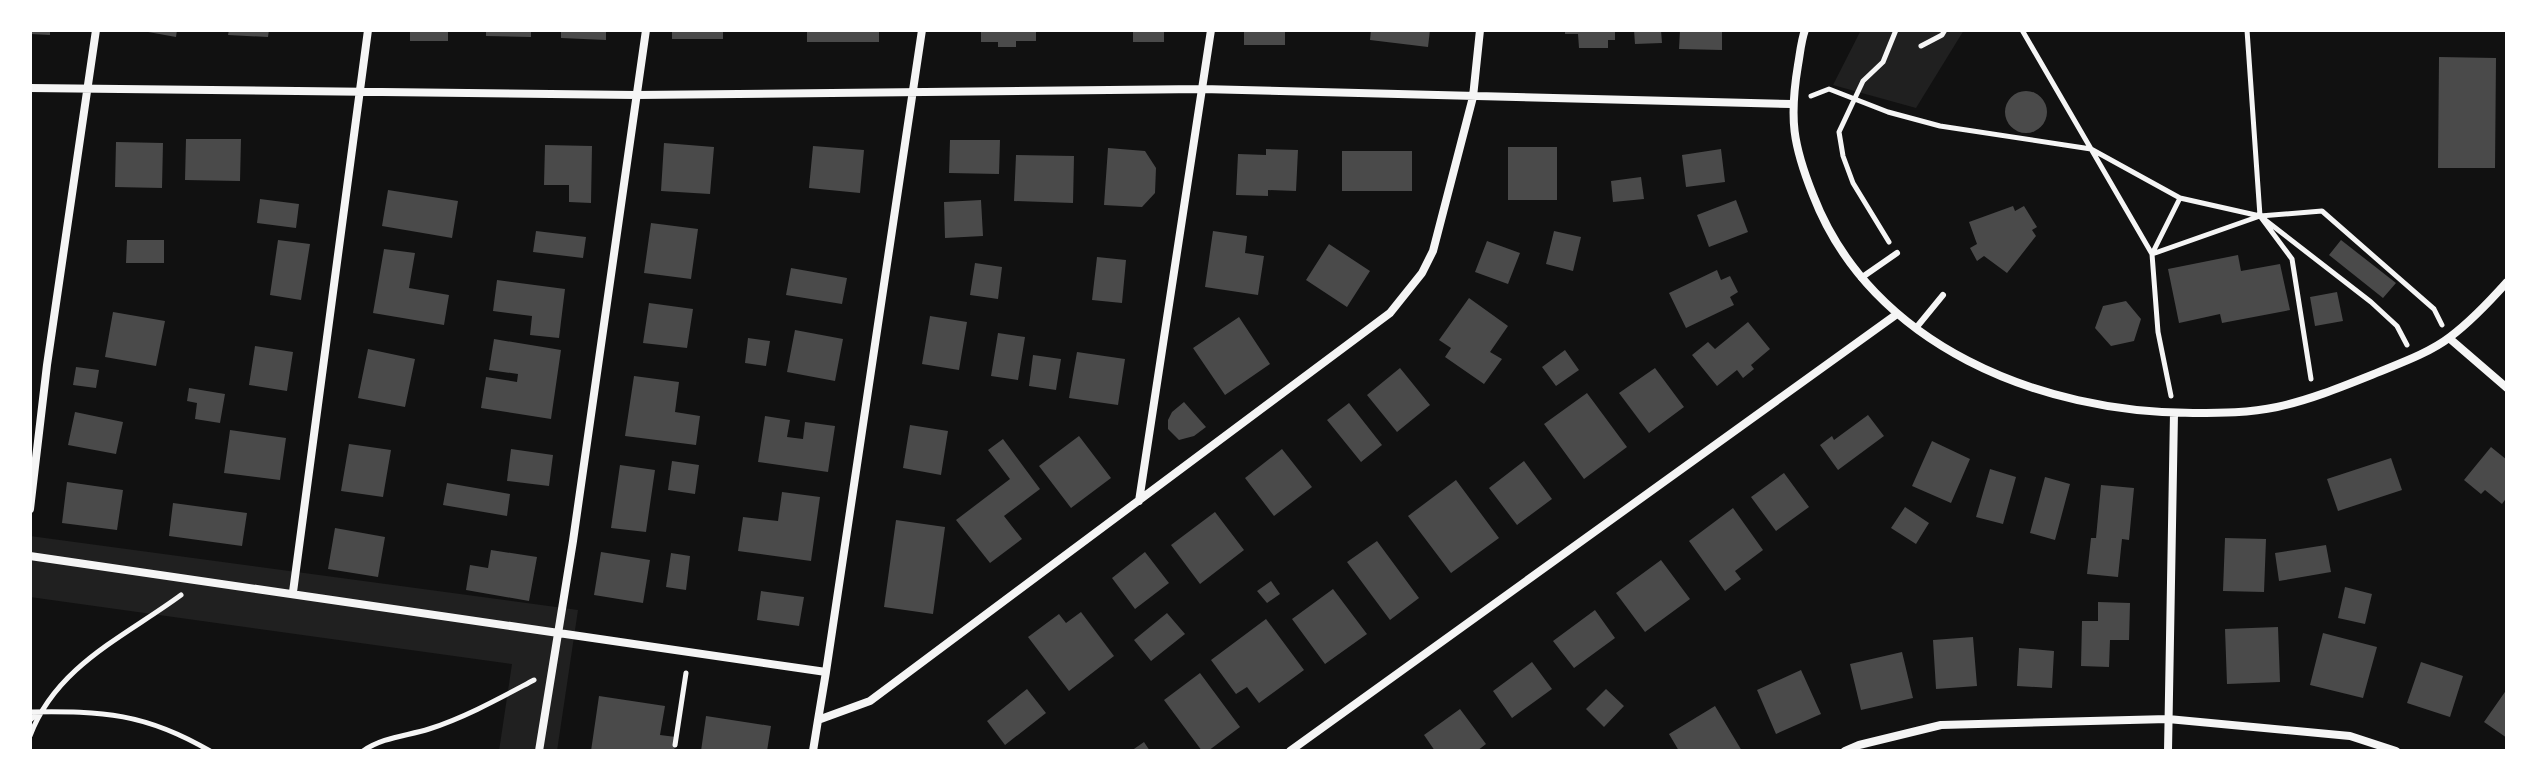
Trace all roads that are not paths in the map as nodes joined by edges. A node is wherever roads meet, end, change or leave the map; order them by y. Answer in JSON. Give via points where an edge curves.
{"nodes":[{"id":1,"x":96,"y":30,"type":"edge"},
{"id":2,"x":368,"y":30,"type":"edge"},
{"id":3,"x":646,"y":30,"type":"edge"},
{"id":4,"x":922,"y":30,"type":"edge"},
{"id":5,"x":1211,"y":30,"type":"edge"},
{"id":6,"x":1480,"y":30,"type":"edge"},
{"id":7,"x":1805,"y":30,"type":"edge"},
{"id":8,"x":30,"y":88,"type":"edge"},
{"id":9,"x":88,"y":89,"type":"junction"},
{"id":10,"x":1202,"y":89,"type":"junction"},
{"id":11,"x":359,"y":91,"type":"junction"},
{"id":12,"x":912,"y":93,"type":"junction"},
{"id":13,"x":636,"y":95,"type":"junction"},
{"id":14,"x":1473,"y":97,"type":"junction"},
{"id":15,"x":1791,"y":104,"type":"junction"},
{"id":16,"x":1897,"y":253,"type":"road end"},
{"id":17,"x":1861,"y":278,"type":"junction"},
{"id":18,"x":2507,"y":282,"type":"edge"},
{"id":19,"x":1943,"y":295,"type":"dead end"},
{"id":20,"x":1897,"y":314,"type":"junction"},
{"id":21,"x":1916,"y":328,"type":"junction"},
{"id":22,"x":2449,"y":338,"type":"junction"},
{"id":23,"x":2507,"y":388,"type":"edge"},
{"id":24,"x":2174,"y":413,"type":"junction"},
{"id":25,"x":1139,"y":501,"type":"junction"},
{"id":26,"x":30,"y":509,"type":"edge"},
{"id":27,"x":30,"y":556,"type":"edge"},
{"id":28,"x":293,"y":592,"type":"junction"},
{"id":29,"x":558,"y":634,"type":"junction"},
{"id":30,"x":826,"y":672,"type":"junction"},
{"id":31,"x":2168,"y":719,"type":"junction"},
{"id":32,"x":818,"y":720,"type":"junction"},
{"id":33,"x":1859,"y":748,"type":"edge"},
{"id":34,"x":539,"y":751,"type":"edge"},
{"id":35,"x":813,"y":751,"type":"edge"},
{"id":36,"x":1290,"y":751,"type":"edge"},
{"id":37,"x":1845,"y":751,"type":"edge"},
{"id":38,"x":2168,"y":751,"type":"edge"},
{"id":39,"x":2396,"y":751,"type":"edge"}],
"edges":[{"from":1,"to":9,"type":"street"},
{"from":2,"to":11,"type":"street"},
{"from":3,"to":13,"type":"street"},
{"from":4,"to":12,"type":"street"},
{"from":5,"to":10,"type":"street"},
{"from":6,"to":14,"type":"street"},
{"from":7,"to":15,"type":"street"},
{"from":8,"to":9,"type":"street"},
{"from":9,"to":11,"type":"street"},
{"from":9,"to":26,"type":"street"},
{"from":10,"to":12,"type":"street"},
{"from":10,"to":14,"type":"street"},
{"from":10,"to":25,"type":"street"},
{"from":11,"to":13,"type":"street"},
{"from":11,"to":28,"type":"street"},
{"from":12,"to":13,"type":"street"},
{"from":12,"to":30,"type":"street"},
{"from":13,"to":29,"type":"street"},
{"from":14,"to":15,"type":"street"},
{"from":14,"to":25,"type":"street","via":[[1433,251],[1406,295],[1390,313]]},
{"from":15,"to":17,"type":"street","via":[[1798,156],[1820,213]]},
{"from":16,"to":17,"type":"lane"},
{"from":17,"to":20,"type":"street"},
{"from":18,"to":22,"type":"street"},
{"from":19,"to":21,"type":"lane"},
{"from":20,"to":21,"type":"street"},
{"from":20,"to":36,"type":"street"},
{"from":21,"to":24,"type":"street","via":[[1999,376],[2065,398],[2121,410]]},
{"from":22,"to":23,"type":"street"},
{"from":22,"to":24,"type":"street","via":[[2276,407]]},
{"from":24,"to":31,"type":"street"},
{"from":25,"to":32,"type":"street","via":[[870,701]]},
{"from":27,"to":28,"type":"street"},
{"from":28,"to":29,"type":"street"},
{"from":29,"to":30,"type":"street"},
{"from":29,"to":34,"type":"street"},
{"from":30,"to":32,"type":"street"},
{"from":31,"to":33,"type":"street","via":[[1941,725]]},
{"from":31,"to":38,"type":"street"},
{"from":31,"to":39,"type":"street","via":[[2350,736]]},
{"from":32,"to":35,"type":"street"},
{"from":33,"to":37,"type":"street"}]}
